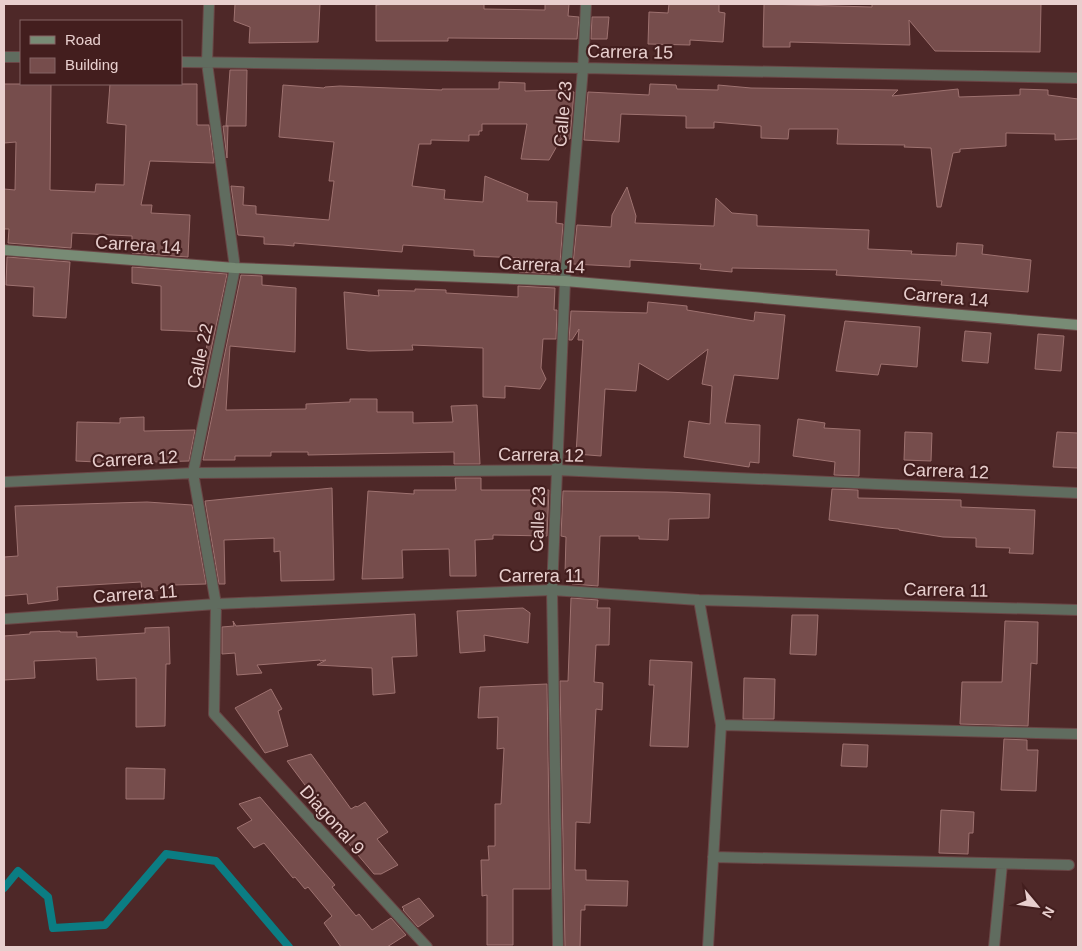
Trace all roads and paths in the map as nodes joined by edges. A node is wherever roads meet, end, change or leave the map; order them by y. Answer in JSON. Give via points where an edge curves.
{"nodes":[{"id":1,"x":209,"y":4,"type":"edge"},
{"id":2,"x":586,"y":4,"type":"edge"},
{"id":3,"x":4,"y":57,"type":"edge"},
{"id":4,"x":20,"y":57,"type":"edge"},
{"id":5,"x":182,"y":62,"type":"edge"},
{"id":6,"x":207,"y":63,"type":"junction"},
{"id":7,"x":583,"y":68,"type":"junction"},
{"id":8,"x":1078,"y":78,"type":"edge"},
{"id":9,"x":4,"y":250,"type":"edge"},
{"id":10,"x":235,"y":268,"type":"junction"},
{"id":11,"x":565,"y":281,"type":"junction"},
{"id":12,"x":1078,"y":325,"type":"edge"},
{"id":13,"x":557,"y":470,"type":"junction"},
{"id":14,"x":193,"y":473,"type":"junction"},
{"id":15,"x":4,"y":482,"type":"edge"},
{"id":16,"x":1078,"y":493,"type":"edge"},
{"id":17,"x":552,"y":590,"type":"junction"},
{"id":18,"x":699,"y":600,"type":"junction"},
{"id":19,"x":216,"y":604,"type":"junction"},
{"id":20,"x":1078,"y":610,"type":"edge"},
{"id":21,"x":4,"y":619,"type":"edge"},
{"id":22,"x":214,"y":714,"type":"joint"},
{"id":23,"x":721,"y":725,"type":"junction"},
{"id":24,"x":1078,"y":734,"type":"edge"},
{"id":25,"x":713,"y":857,"type":"junction"},
{"id":26,"x":1002,"y":864,"type":"junction"},
{"id":27,"x":1069,"y":865,"type":"dead end"},
{"id":28,"x":427,"y":947,"type":"edge"},
{"id":29,"x":558,"y":947,"type":"edge"},
{"id":30,"x":708,"y":947,"type":"edge"},
{"id":31,"x":994,"y":947,"type":"edge"}],
"edges":[{"from":1,"to":6,"type":"street","name":"Calle 22"},
{"from":2,"to":7,"type":"street","name":"Calle 23"},
{"from":3,"to":4,"type":"street"},
{"from":5,"to":6,"type":"street","name":"Carrera 15"},
{"from":6,"to":7,"type":"street","name":"Carrera 15"},
{"from":6,"to":10,"type":"street","name":"Calle 22"},
{"from":7,"to":8,"type":"street","name":"Carrera 15"},
{"from":7,"to":11,"type":"street","name":"Calle 23"},
{"from":9,"to":10,"type":"street","name":"Carrera 14"},
{"from":10,"to":11,"type":"street","name":"Carrera 14"},
{"from":10,"to":14,"type":"street","name":"Calle 22"},
{"from":11,"to":12,"type":"street","name":"Carrera 14"},
{"from":11,"to":13,"type":"street","name":"Calle 23"},
{"from":13,"to":14,"type":"street","name":"Carrera 12"},
{"from":13,"to":16,"type":"street","name":"Carrera 12"},
{"from":13,"to":17,"type":"street","name":"Calle 23"},
{"from":14,"to":15,"type":"street","name":"Carrera 12"},
{"from":14,"to":19,"type":"street","name":"Calle 22"},
{"from":17,"to":18,"type":"street","name":"Carrera 11"},
{"from":17,"to":19,"type":"street","name":"Carrera 11"},
{"from":17,"to":29,"type":"street","name":"Calle 23"},
{"from":18,"to":20,"type":"street","name":"Carrera 11"},
{"from":18,"to":23,"type":"street"},
{"from":19,"to":21,"type":"street","name":"Carrera 11"},
{"from":19,"to":22,"type":"street","name":"Calle 22"},
{"from":22,"to":28,"type":"street","name":"Diagonal 9"},
{"from":23,"to":24,"type":"street"},
{"from":23,"to":25,"type":"street"},
{"from":25,"to":26,"type":"street"},
{"from":25,"to":30,"type":"street"},
{"from":26,"to":27,"type":"street"},
{"from":26,"to":31,"type":"street"}]}
